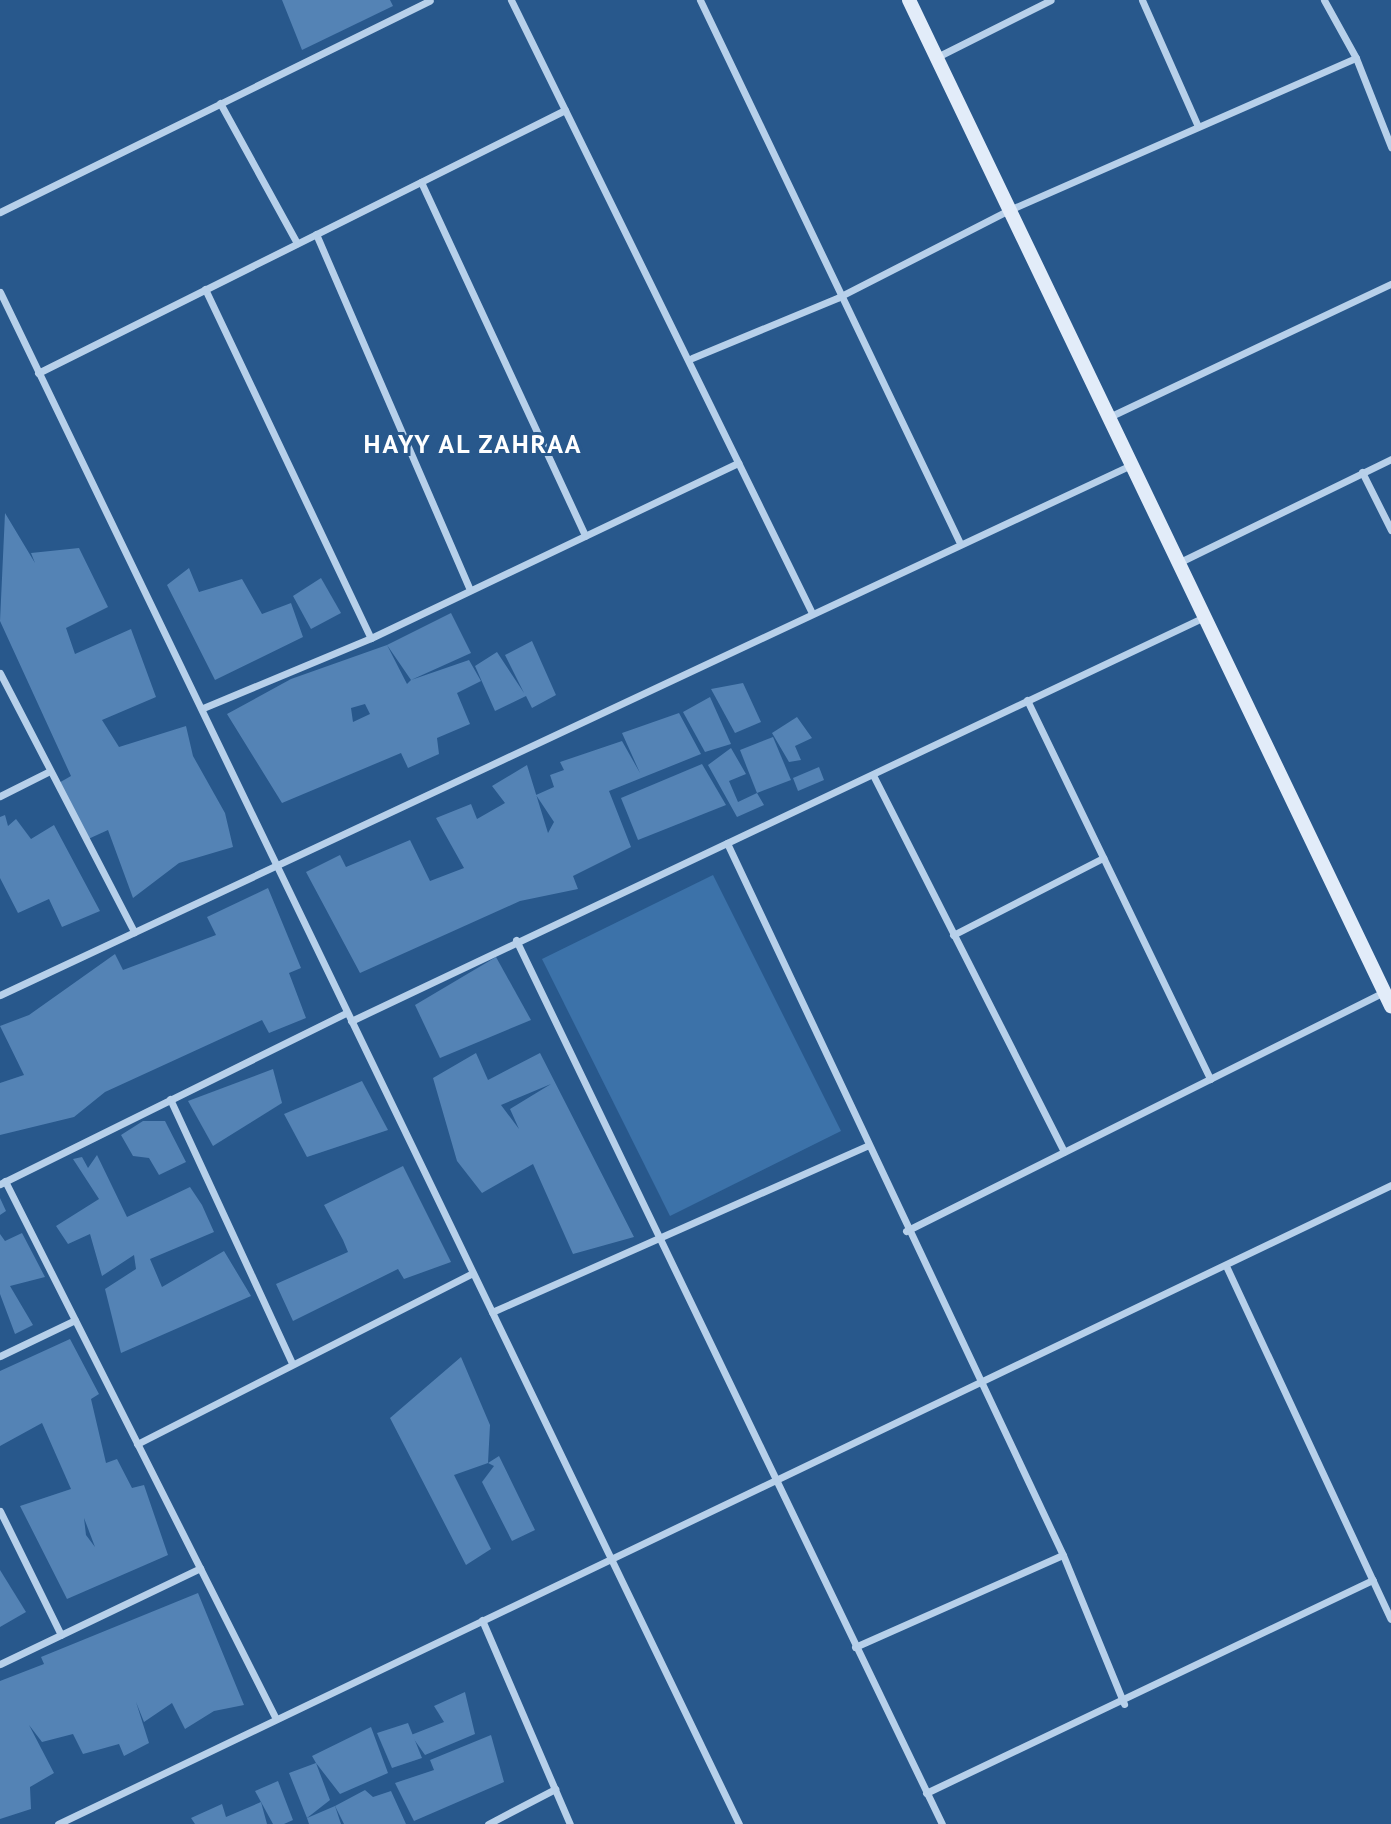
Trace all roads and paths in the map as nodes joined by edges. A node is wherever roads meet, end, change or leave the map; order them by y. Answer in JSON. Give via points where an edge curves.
{"nodes":[{"id":1,"x":430,"y":0,"type":"edge"},
{"id":2,"x":511,"y":0,"type":"edge"},
{"id":3,"x":700,"y":0,"type":"edge"},
{"id":4,"x":909,"y":0,"type":"edge"},
{"id":5,"x":1051,"y":0,"type":"edge"},
{"id":6,"x":1142,"y":0,"type":"edge"},
{"id":7,"x":1324,"y":0,"type":"edge"},
{"id":8,"x":937,"y":57,"type":"junction"},
{"id":9,"x":1356,"y":58,"type":"junction"},
{"id":10,"x":220,"y":103,"type":"junction"},
{"id":11,"x":565,"y":110,"type":"junction"},
{"id":12,"x":1197,"y":124,"type":"junction"},
{"id":13,"x":1391,"y":147,"type":"edge"},
{"id":14,"x":421,"y":182,"type":"junction"},
{"id":15,"x":1007,"y":211,"type":"junction"},
{"id":16,"x":0,"y":212,"type":"edge"},
{"id":17,"x":316,"y":234,"type":"junction"},
{"id":18,"x":297,"y":243,"type":"junction"},
{"id":19,"x":1391,"y":284,"type":"edge"},
{"id":20,"x":205,"y":289,"type":"junction"},
{"id":21,"x":0,"y":292,"type":"edge"},
{"id":22,"x":839,"y":297,"type":"junction"},
{"id":23,"x":692,"y":358,"type":"junction"},
{"id":24,"x":38,"y":373,"type":"junction"},
{"id":25,"x":1105,"y":419,"type":"junction"},
{"id":26,"x":1391,"y":459,"type":"edge"},
{"id":27,"x":738,"y":463,"type":"junction"},
{"id":28,"x":1129,"y":466,"type":"junction"},
{"id":29,"x":1362,"y":472,"type":"junction"},
{"id":30,"x":1391,"y":530,"type":"edge"},
{"id":31,"x":585,"y":536,"type":"junction"},
{"id":32,"x":959,"y":541,"type":"junction"},
{"id":33,"x":1175,"y":564,"type":"junction"},
{"id":34,"x":470,"y":590,"type":"junction"},
{"id":35,"x":811,"y":611,"type":"junction"},
{"id":36,"x":1202,"y":618,"type":"junction"},
{"id":37,"x":371,"y":638,"type":"junction"},
{"id":38,"x":0,"y":673,"type":"edge"},
{"id":39,"x":1027,"y":700,"type":"junction"},
{"id":40,"x":202,"y":708,"type":"junction"},
{"id":41,"x":50,"y":771,"type":"junction"},
{"id":42,"x":874,"y":777,"type":"junction"},
{"id":43,"x":0,"y":796,"type":"edge"},
{"id":44,"x":727,"y":843,"type":"junction"},
{"id":45,"x":1103,"y":858,"type":"junction"},
{"id":46,"x":277,"y":863,"type":"junction"},
{"id":47,"x":134,"y":932,"type":"junction"},
{"id":48,"x":953,"y":935,"type":"junction"},
{"id":49,"x":516,"y":940,"type":"junction"},
{"id":50,"x":1384,"y":992,"type":"junction"},
{"id":51,"x":0,"y":995,"type":"edge"},
{"id":52,"x":1391,"y":1006,"type":"edge"},
{"id":53,"x":346,"y":1013,"type":"junction"},
{"id":54,"x":351,"y":1021,"type":"junction"},
{"id":55,"x":1210,"y":1079,"type":"junction"},
{"id":56,"x":170,"y":1099,"type":"junction"},
{"id":57,"x":867,"y":1146,"type":"junction"},
{"id":58,"x":1064,"y":1152,"type":"junction"},
{"id":59,"x":3,"y":1183,"type":"edge"},
{"id":60,"x":1391,"y":1185,"type":"edge"},
{"id":61,"x":906,"y":1231,"type":"junction"},
{"id":62,"x":659,"y":1237,"type":"junction"},
{"id":63,"x":1227,"y":1268,"type":"junction"},
{"id":64,"x":472,"y":1273,"type":"junction"},
{"id":65,"x":492,"y":1312,"type":"junction"},
{"id":66,"x":75,"y":1320,"type":"junction"},
{"id":67,"x":0,"y":1356,"type":"edge"},
{"id":68,"x":292,"y":1363,"type":"junction"},
{"id":69,"x":980,"y":1382,"type":"junction"},
{"id":70,"x":137,"y":1444,"type":"junction"},
{"id":71,"x":777,"y":1482,"type":"junction"},
{"id":72,"x":0,"y":1511,"type":"edge"},
{"id":73,"x":1063,"y":1555,"type":"junction"},
{"id":74,"x":617,"y":1560,"type":"junction"},
{"id":75,"x":200,"y":1568,"type":"junction"},
{"id":76,"x":1373,"y":1580,"type":"junction"},
{"id":77,"x":1391,"y":1619,"type":"edge"},
{"id":78,"x":482,"y":1620,"type":"junction"},
{"id":79,"x":61,"y":1634,"type":"junction"},
{"id":80,"x":855,"y":1647,"type":"junction"},
{"id":81,"x":0,"y":1664,"type":"edge"},
{"id":82,"x":1124,"y":1704,"type":"junction"},
{"id":83,"x":276,"y":1719,"type":"junction"},
{"id":84,"x":555,"y":1789,"type":"junction"},
{"id":85,"x":926,"y":1793,"type":"junction"},
{"id":86,"x":58,"y":1824,"type":"edge"},
{"id":87,"x":488,"y":1824,"type":"edge"},
{"id":88,"x":570,"y":1824,"type":"edge"},
{"id":89,"x":740,"y":1824,"type":"edge"},
{"id":90,"x":942,"y":1824,"type":"edge"}],
"edges":[{"from":1,"to":10,"type":"street"},
{"from":2,"to":11,"type":"street"},
{"from":3,"to":22,"type":"street"},
{"from":4,"to":8,"type":"street"},
{"from":5,"to":8,"type":"street"},
{"from":6,"to":12,"type":"street"},
{"from":7,"to":9,"type":"street"},
{"from":8,"to":15,"type":"street"},
{"from":9,"to":12,"type":"street"},
{"from":9,"to":13,"type":"street"},
{"from":10,"to":16,"type":"street"},
{"from":10,"to":18,"type":"street"},
{"from":11,"to":14,"type":"street"},
{"from":11,"to":23,"type":"street"},
{"from":12,"to":15,"type":"street"},
{"from":14,"to":17,"type":"street"},
{"from":14,"to":31,"type":"street"},
{"from":15,"to":22,"type":"street"},
{"from":15,"to":25,"type":"street"},
{"from":17,"to":18,"type":"street"},
{"from":17,"to":34,"type":"street"},
{"from":18,"to":20,"type":"street"},
{"from":19,"to":25,"type":"street"},
{"from":20,"to":24,"type":"street"},
{"from":20,"to":37,"type":"street"},
{"from":21,"to":24,"type":"street"},
{"from":22,"to":23,"type":"street"},
{"from":22,"to":32,"type":"street"},
{"from":23,"to":27,"type":"street"},
{"from":24,"to":40,"type":"street"},
{"from":25,"to":28,"type":"street"},
{"from":26,"to":29,"type":"street"},
{"from":27,"to":31,"type":"street"},
{"from":27,"to":35,"type":"street"},
{"from":28,"to":32,"type":"street"},
{"from":28,"to":33,"type":"street"},
{"from":29,"to":30,"type":"street"},
{"from":29,"to":33,"type":"street"},
{"from":31,"to":34,"type":"street"},
{"from":32,"to":35,"type":"street"},
{"from":33,"to":36,"type":"street"},
{"from":34,"to":37,"type":"street"},
{"from":35,"to":46,"type":"street"},
{"from":36,"to":39,"type":"street"},
{"from":36,"to":50,"type":"street"},
{"from":37,"to":40,"type":"street"},
{"from":38,"to":41,"type":"street"},
{"from":39,"to":42,"type":"street"},
{"from":39,"to":45,"type":"street"},
{"from":40,"to":46,"type":"street"},
{"from":41,"to":43,"type":"street"},
{"from":41,"to":47,"type":"street"},
{"from":42,"to":44,"type":"street"},
{"from":42,"to":48,"type":"street"},
{"from":44,"to":49,"type":"street"},
{"from":44,"to":57,"type":"street"},
{"from":45,"to":48,"type":"street"},
{"from":45,"to":55,"type":"street"},
{"from":46,"to":47,"type":"street"},
{"from":46,"to":53,"type":"street"},
{"from":47,"to":51,"type":"street"},
{"from":48,"to":58,"type":"street"},
{"from":49,"to":54,"type":"street"},
{"from":49,"to":62,"type":"street"},
{"from":50,"to":52,"type":"street"},
{"from":50,"to":55,"type":"street"},
{"from":53,"to":54,"type":"street"},
{"from":53,"to":56,"type":"street"},
{"from":54,"to":64,"type":"street"},
{"from":55,"to":58,"type":"street"},
{"from":56,"to":59,"type":"street"},
{"from":56,"to":68,"type":"street"},
{"from":57,"to":61,"type":"street"},
{"from":57,"to":62,"type":"street"},
{"from":58,"to":61,"type":"street"},
{"from":59,"to":66,"type":"street"},
{"from":60,"to":63,"type":"street"},
{"from":61,"to":69,"type":"street"},
{"from":62,"to":65,"type":"street"},
{"from":62,"to":71,"type":"street"},
{"from":63,"to":69,"type":"street"},
{"from":63,"to":76,"type":"street"},
{"from":64,"to":65,"type":"street"},
{"from":64,"to":68,"type":"street"},
{"from":65,"to":74,"type":"street"},
{"from":66,"to":67,"type":"street"},
{"from":66,"to":70,"type":"street"},
{"from":68,"to":70,"type":"street"},
{"from":69,"to":71,"type":"street"},
{"from":69,"to":73,"type":"street"},
{"from":70,"to":75,"type":"street"},
{"from":71,"to":74,"type":"street"},
{"from":71,"to":80,"type":"street"},
{"from":72,"to":79,"type":"street"},
{"from":73,"to":80,"type":"street"},
{"from":73,"to":82,"type":"street"},
{"from":74,"to":78,"type":"street"},
{"from":74,"to":89,"type":"street"},
{"from":75,"to":79,"type":"street"},
{"from":75,"to":83,"type":"street"},
{"from":76,"to":77,"type":"street"},
{"from":76,"to":82,"type":"street"},
{"from":78,"to":83,"type":"street"},
{"from":78,"to":84,"type":"street"},
{"from":79,"to":81,"type":"street"},
{"from":80,"to":85,"type":"street"},
{"from":82,"to":85,"type":"street"},
{"from":83,"to":86,"type":"street"},
{"from":84,"to":87,"type":"street"},
{"from":84,"to":88,"type":"street"},
{"from":85,"to":90,"type":"street"}]}
